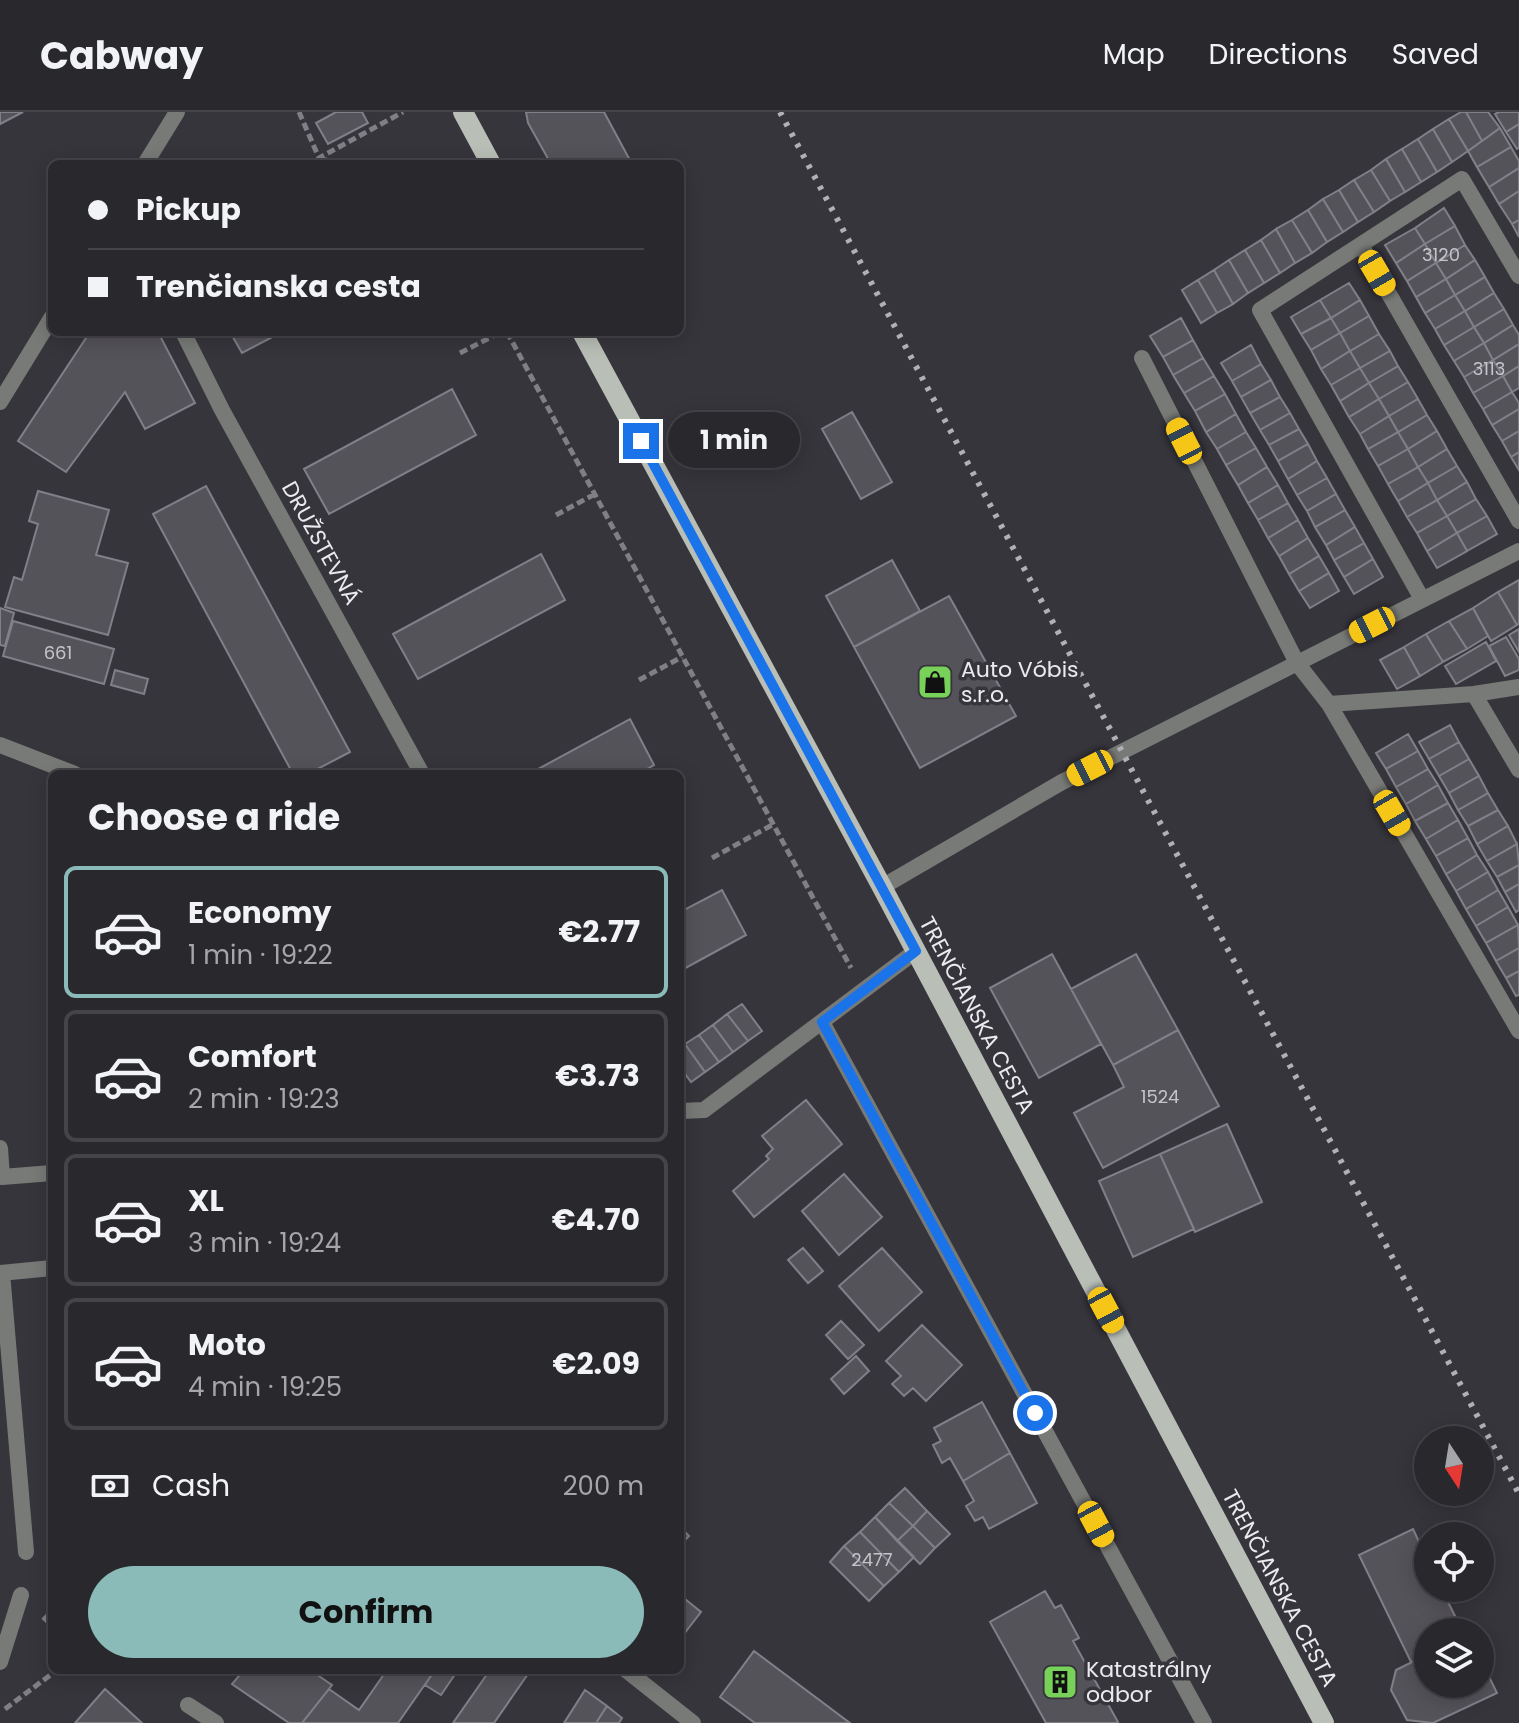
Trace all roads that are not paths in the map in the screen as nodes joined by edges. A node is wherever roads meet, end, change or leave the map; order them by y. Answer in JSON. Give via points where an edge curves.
{"nodes":[{"id":1,"x":177,"y":112,"type":"edge"},
{"id":2,"x":463,"y":112,"type":"edge"},
{"id":3,"x":147,"y":160,"type":"edge"},
{"id":4,"x":489,"y":160,"type":"edge"},
{"id":5,"x":1361,"y":245,"type":"junction"},
{"id":6,"x":1519,"y":276,"type":"edge"},
{"id":7,"x":48,"y":324,"type":"edge"},
{"id":8,"x":185,"y":336,"type":"edge"},
{"id":9,"x":584,"y":336,"type":"edge"},
{"id":10,"x":1142,"y":358,"type":"dead end"},
{"id":11,"x":0,"y":402,"type":"edge"},
{"id":12,"x":1519,"y":521,"type":"edge"},
{"id":13,"x":1519,"y":551,"type":"edge"},
{"id":14,"x":1422,"y":599,"type":"junction"},
{"id":15,"x":1297,"y":663,"type":"junction"},
{"id":16,"x":1519,"y":687,"type":"edge"},
{"id":17,"x":1474,"y":694,"type":"junction"},
{"id":18,"x":1329,"y":704,"type":"junction"},
{"id":19,"x":0,"y":745,"type":"edge"},
{"id":20,"x":64,"y":770,"type":"edge"},
{"id":21,"x":420,"y":770,"type":"edge"},
{"id":22,"x":1519,"y":770,"type":"edge"},
{"id":23,"x":882,"y":887,"type":"junction"},
{"id":24,"x":916,"y":951,"type":"junction"},
{"id":25,"x":822,"y":1022,"type":"junction"},
{"id":26,"x":1519,"y":1031,"type":"edge"},
{"id":27,"x":684,"y":1111,"type":"edge"},
{"id":28,"x":0,"y":1148,"type":"edge"},
{"id":29,"x":48,"y":1173,"type":"edge"},
{"id":30,"x":48,"y":1268,"type":"edge"},
{"id":31,"x":1,"y":1273,"type":"edge"},
{"id":32,"x":26,"y":1552,"type":"dead end"},
{"id":33,"x":21,"y":1595,"type":"dead end"},
{"id":34,"x":0,"y":1662,"type":"edge"},
{"id":35,"x":631,"y":1674,"type":"edge"},
{"id":36,"x":188,"y":1705,"type":"dead end"},
{"id":37,"x":216,"y":1723,"type":"edge"},
{"id":38,"x":693,"y":1723,"type":"edge"},
{"id":39,"x":1204,"y":1723,"type":"edge"},
{"id":40,"x":1324,"y":1723,"type":"edge"}],
"edges":[{"from":1,"to":3,"type":"street"},
{"from":2,"to":4,"type":"main road"},
{"from":5,"to":6,"type":"street","via":[[1462,179]]},
{"from":5,"to":12,"type":"street"},
{"from":5,"to":14,"type":"street","via":[[1260,310]]},
{"from":7,"to":11,"type":"street"},
{"from":8,"to":21,"type":"street","name":"DRUŽSTEVNÁ"},
{"from":9,"to":23,"type":"main road","name":"TRENČIANSKA CESTA"},
{"from":10,"to":15,"type":"street"},
{"from":13,"to":14,"type":"street"},
{"from":14,"to":15,"type":"street"},
{"from":15,"to":18,"type":"street"},
{"from":15,"to":23,"type":"street","via":[[1062,782]]},
{"from":16,"to":17,"type":"street"},
{"from":17,"to":18,"type":"street"},
{"from":17,"to":22,"type":"street"},
{"from":18,"to":26,"type":"street"},
{"from":19,"to":20,"type":"street"},
{"from":23,"to":24,"type":"main road","name":"TRENČIANSKA CESTA"},
{"from":24,"to":25,"type":"street"},
{"from":24,"to":40,"type":"main road","name":"TRENČIANSKA CESTA"},
{"from":25,"to":27,"type":"street","via":[[704,1110]]},
{"from":25,"to":39,"type":"street"},
{"from":28,"to":29,"type":"street","via":[[2,1177]]},
{"from":30,"to":31,"type":"street"},
{"from":31,"to":32,"type":"street"},
{"from":33,"to":34,"type":"street"},
{"from":35,"to":38,"type":"street"},
{"from":36,"to":37,"type":"street"}]}
